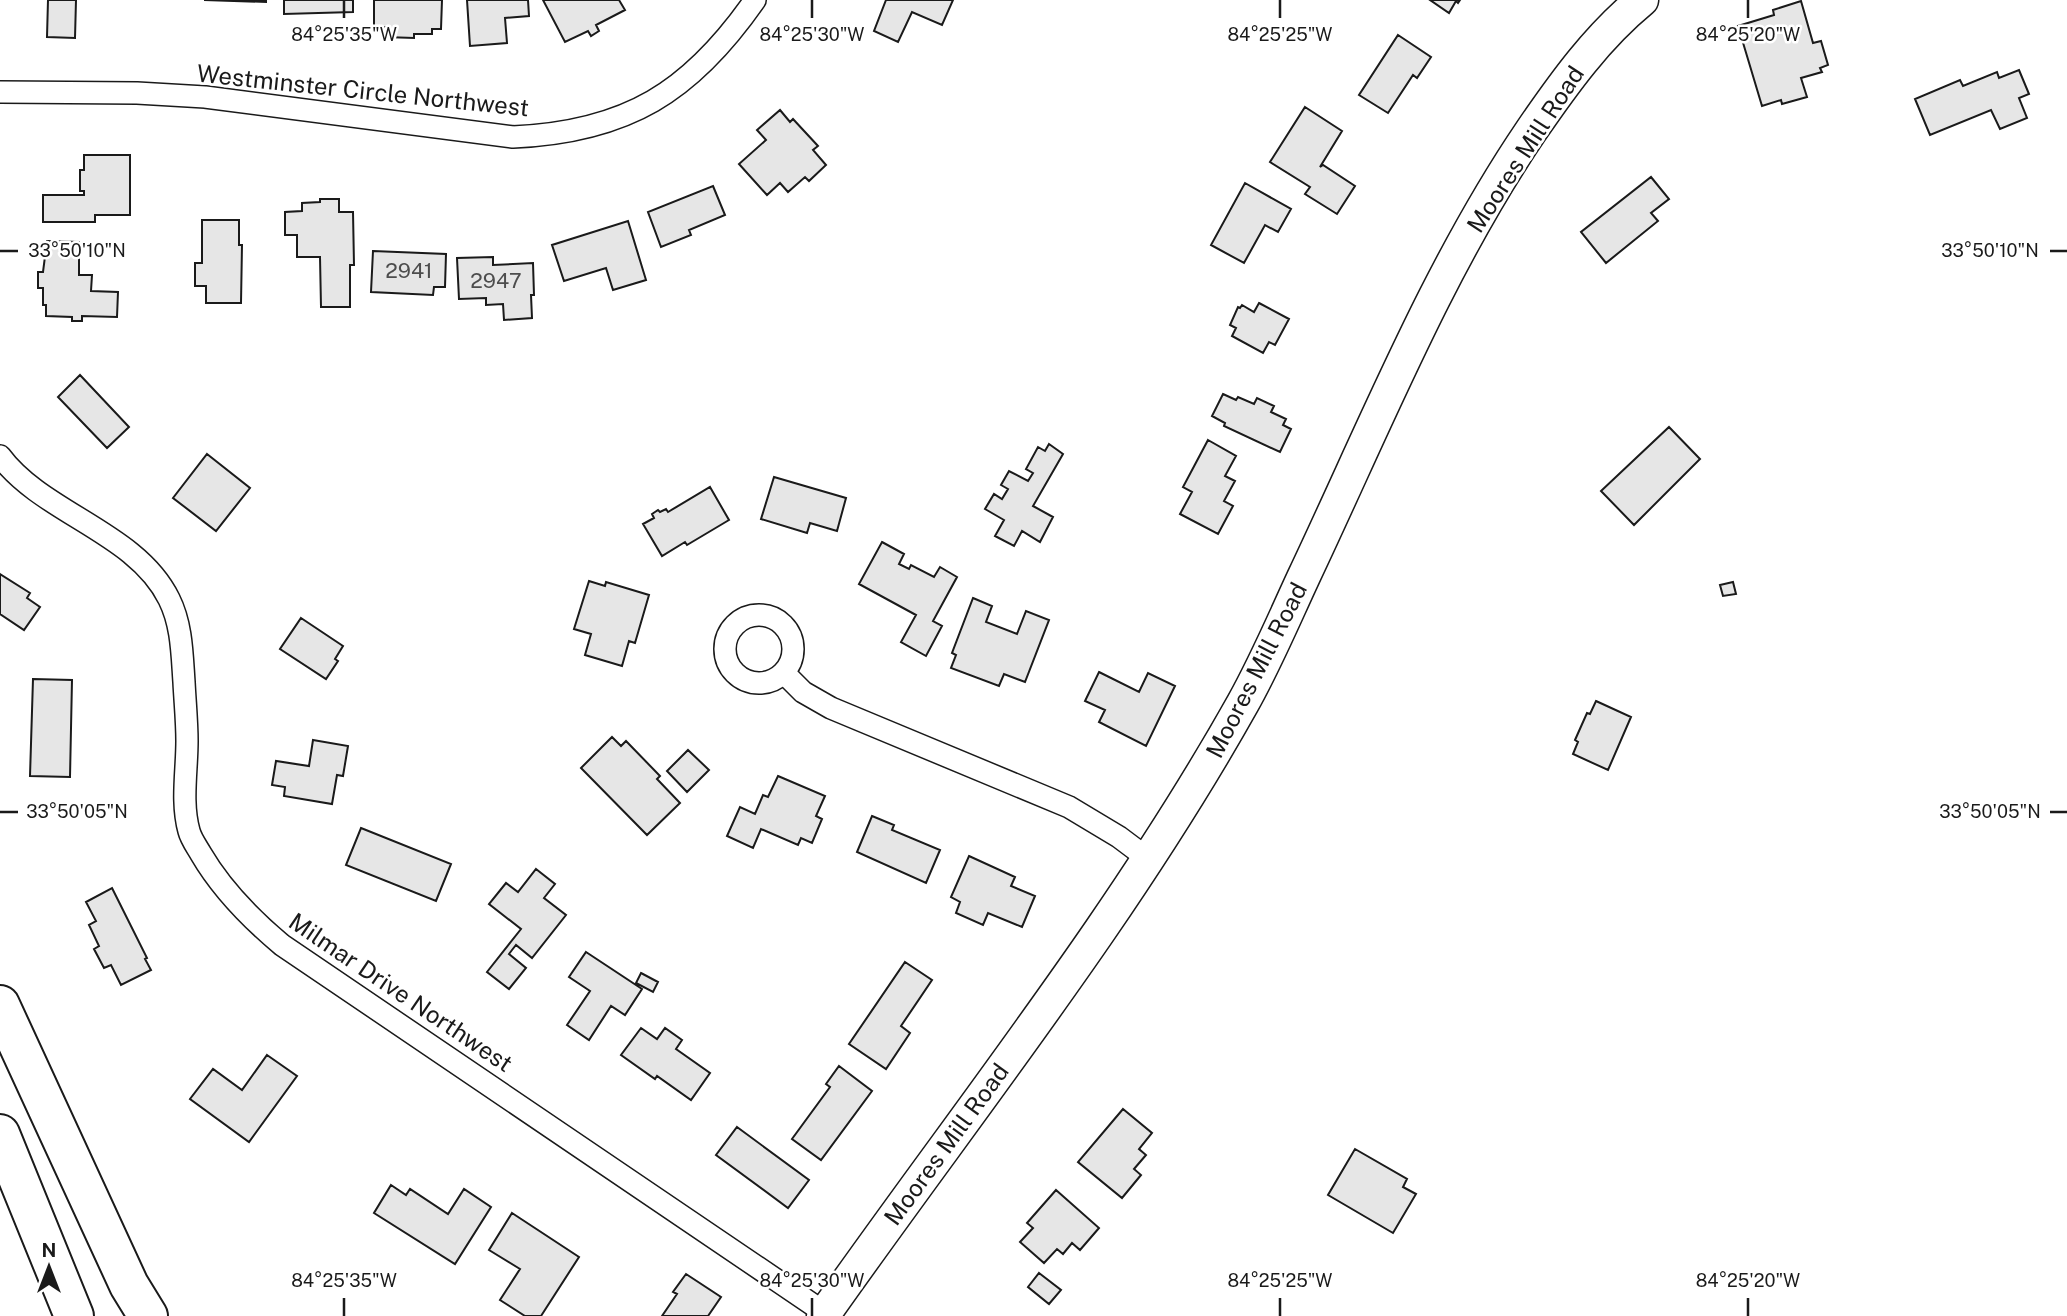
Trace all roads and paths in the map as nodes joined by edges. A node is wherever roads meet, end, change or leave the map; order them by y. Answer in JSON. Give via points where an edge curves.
{"nodes":[{"id":1,"x":755,"y":0,"type":"edge"},
{"id":2,"x":1642,"y":0,"type":"edge"},
{"id":3,"x":0,"y":92,"type":"edge"},
{"id":4,"x":0,"y":456,"type":"edge"},
{"id":5,"x":784,"y":673,"type":"dead end"},
{"id":6,"x":1147,"y":858,"type":"junction"},
{"id":7,"x":0,"y":1005,"type":"edge"},
{"id":8,"x":0,"y":1134,"type":"edge"},
{"id":9,"x":824,"y":1314,"type":"edge"},
{"id":10,"x":74,"y":1316,"type":"edge"},
{"id":11,"x":148,"y":1316,"type":"edge"}],
"edges":[{"from":1,"to":3,"type":"street","name":"Westminster Circle Northwest","via":[[697,71],[651,103],[587,129],[550,135],[513,137],[205,97]]},
{"from":2,"to":6,"type":"street","name":"Moores Mill Road","via":[[1602,35],[1582,60],[1493,191],[1426,317],[1245,698]]},
{"from":4,"to":9,"type":"street","name":"Milmar Drive Northwest","via":[[31,486],[135,558],[168,598],[181,642],[187,741],[184,791],[190,835],[216,880],[261,927]]},
{"from":5,"to":6,"type":"street","via":[[803,692],[831,708],[1069,807]]},
{"from":6,"to":9,"type":"street","name":"Moores Mill Road"},
{"from":7,"to":11,"type":"highway","via":[[129,1285]]},
{"from":8,"to":10,"type":"highway"}]}
